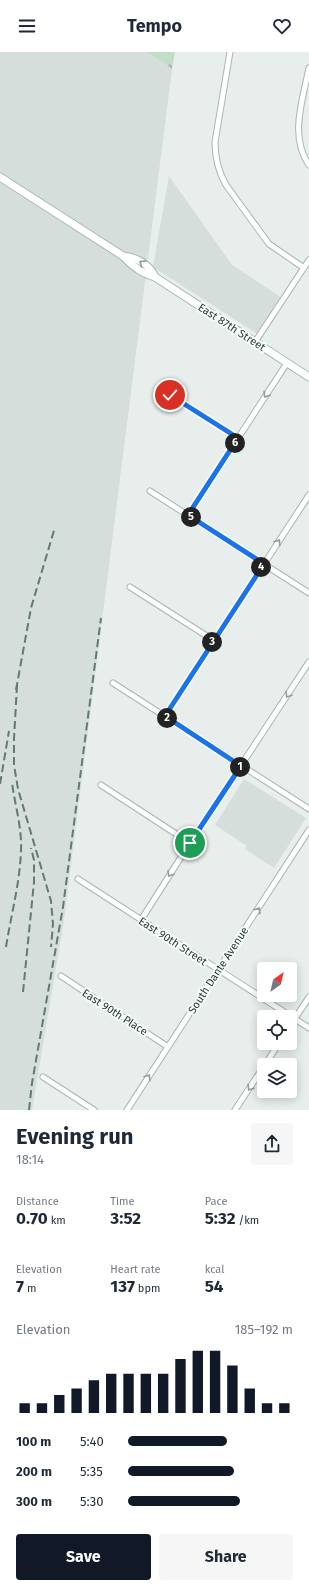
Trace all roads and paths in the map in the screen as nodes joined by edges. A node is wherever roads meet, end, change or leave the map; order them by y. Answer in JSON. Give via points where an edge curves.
{"nodes":[{"id":1,"x":230,"y":52,"type":"edge"},
{"id":2,"x":309,"y":68,"type":"edge"},
{"id":3,"x":309,"y":165,"type":"edge"},
{"id":4,"x":1,"y":178,"type":"edge"},
{"id":5,"x":309,"y":260,"type":"edge"},
{"id":6,"x":304,"y":268,"type":"junction"},
{"id":7,"x":255,"y":342,"type":"junction"},
{"id":8,"x":287,"y":363,"type":"junction"},
{"id":9,"x":309,"y":377,"type":"edge"},
{"id":10,"x":170,"y":395,"type":"dead end"},
{"id":11,"x":238,"y":438,"type":"junction"},
{"id":12,"x":150,"y":490,"type":"dead end"},
{"id":13,"x":309,"y":495,"type":"edge"},
{"id":14,"x":188,"y":515,"type":"junction"},
{"id":15,"x":264,"y":564,"type":"junction"},
{"id":16,"x":130,"y":587,"type":"dead end"},
{"id":17,"x":309,"y":593,"type":"edge"},
{"id":18,"x":213,"y":640,"type":"junction"},
{"id":19,"x":309,"y":662,"type":"edge"},
{"id":20,"x":113,"y":683,"type":"dead end"},
{"id":21,"x":165,"y":716,"type":"junction"},
{"id":22,"x":241,"y":766,"type":"junction"},
{"id":23,"x":101,"y":785,"type":"dead end"},
{"id":24,"x":309,"y":809,"type":"edge"},
{"id":25,"x":309,"y":830,"type":"edge"},
{"id":26,"x":190,"y":843,"type":"junction"},
{"id":27,"x":78,"y":879,"type":"dead end"},
{"id":28,"x":141,"y":920,"type":"junction"},
{"id":29,"x":219,"y":970,"type":"junction"},
{"id":30,"x":61,"y":976,"type":"dead end"},
{"id":31,"x":309,"y":997,"type":"edge"},
{"id":32,"x":281,"y":1010,"type":"edge"},
{"id":33,"x":297,"y":1016,"type":"edge"},
{"id":34,"x":297,"y":1020,"type":"edge"},
{"id":35,"x":309,"y":1028,"type":"edge"},
{"id":36,"x":168,"y":1047,"type":"junction"},
{"id":37,"x":42,"y":1077,"type":"dead end"},
{"id":38,"x":257,"y":1077,"type":"edge"},
{"id":39,"x":94,"y":1110,"type":"edge"},
{"id":40,"x":127,"y":1110,"type":"edge"},
{"id":41,"x":235,"y":1110,"type":"edge"}],
"edges":[{"from":1,"to":6,"type":"street","via":[[215,142],[220,175],[269,244]]},
{"from":2,"to":3,"type":"street","via":[[298,126],[302,150]]},
{"from":4,"to":7,"type":"main road","name":"East 87th Street","via":[[122,256],[132,257],[152,270],[155,277]]},
{"from":5,"to":6,"type":"street"},
{"from":6,"to":7,"type":"street"},
{"from":7,"to":8,"type":"main road","name":"East 87th Street"},
{"from":8,"to":9,"type":"main road","name":"East 87th Street"},
{"from":8,"to":11,"type":"street","one_way":true},
{"from":10,"to":11,"type":"street"},
{"from":11,"to":14,"type":"street"},
{"from":12,"to":14,"type":"street"},
{"from":15,"to":13,"type":"street","one_way":true},
{"from":14,"to":15,"type":"street"},
{"from":15,"to":17,"type":"street"},
{"from":15,"to":18,"type":"street"},
{"from":16,"to":18,"type":"street"},
{"from":18,"to":21,"type":"street"},
{"from":19,"to":22,"type":"street","one_way":true},
{"from":20,"to":21,"type":"street"},
{"from":21,"to":22,"type":"street"},
{"from":22,"to":24,"type":"street"},
{"from":22,"to":26,"type":"street"},
{"from":23,"to":26,"type":"street"},
{"from":29,"to":25,"type":"street","name":"South Dante Avenue","one_way":true},
{"from":26,"to":28,"type":"street","one_way":true},
{"from":27,"to":28,"type":"street","name":"East 90th Street"},
{"from":28,"to":29,"type":"street","name":"East 90th Street"},
{"from":29,"to":32,"type":"street","name":"East 90th Street"},
{"from":29,"to":36,"type":"street","name":"South Dante Avenue"},
{"from":30,"to":36,"type":"street","name":"East 90th Place"},
{"from":31,"to":33,"type":"street"},
{"from":34,"to":35,"type":"street","name":"East 90th Street"},
{"from":40,"to":36,"type":"street","name":"South Dante Avenue","one_way":true},
{"from":37,"to":39,"type":"street"},
{"from":38,"to":41,"type":"street","one_way":true}]}
